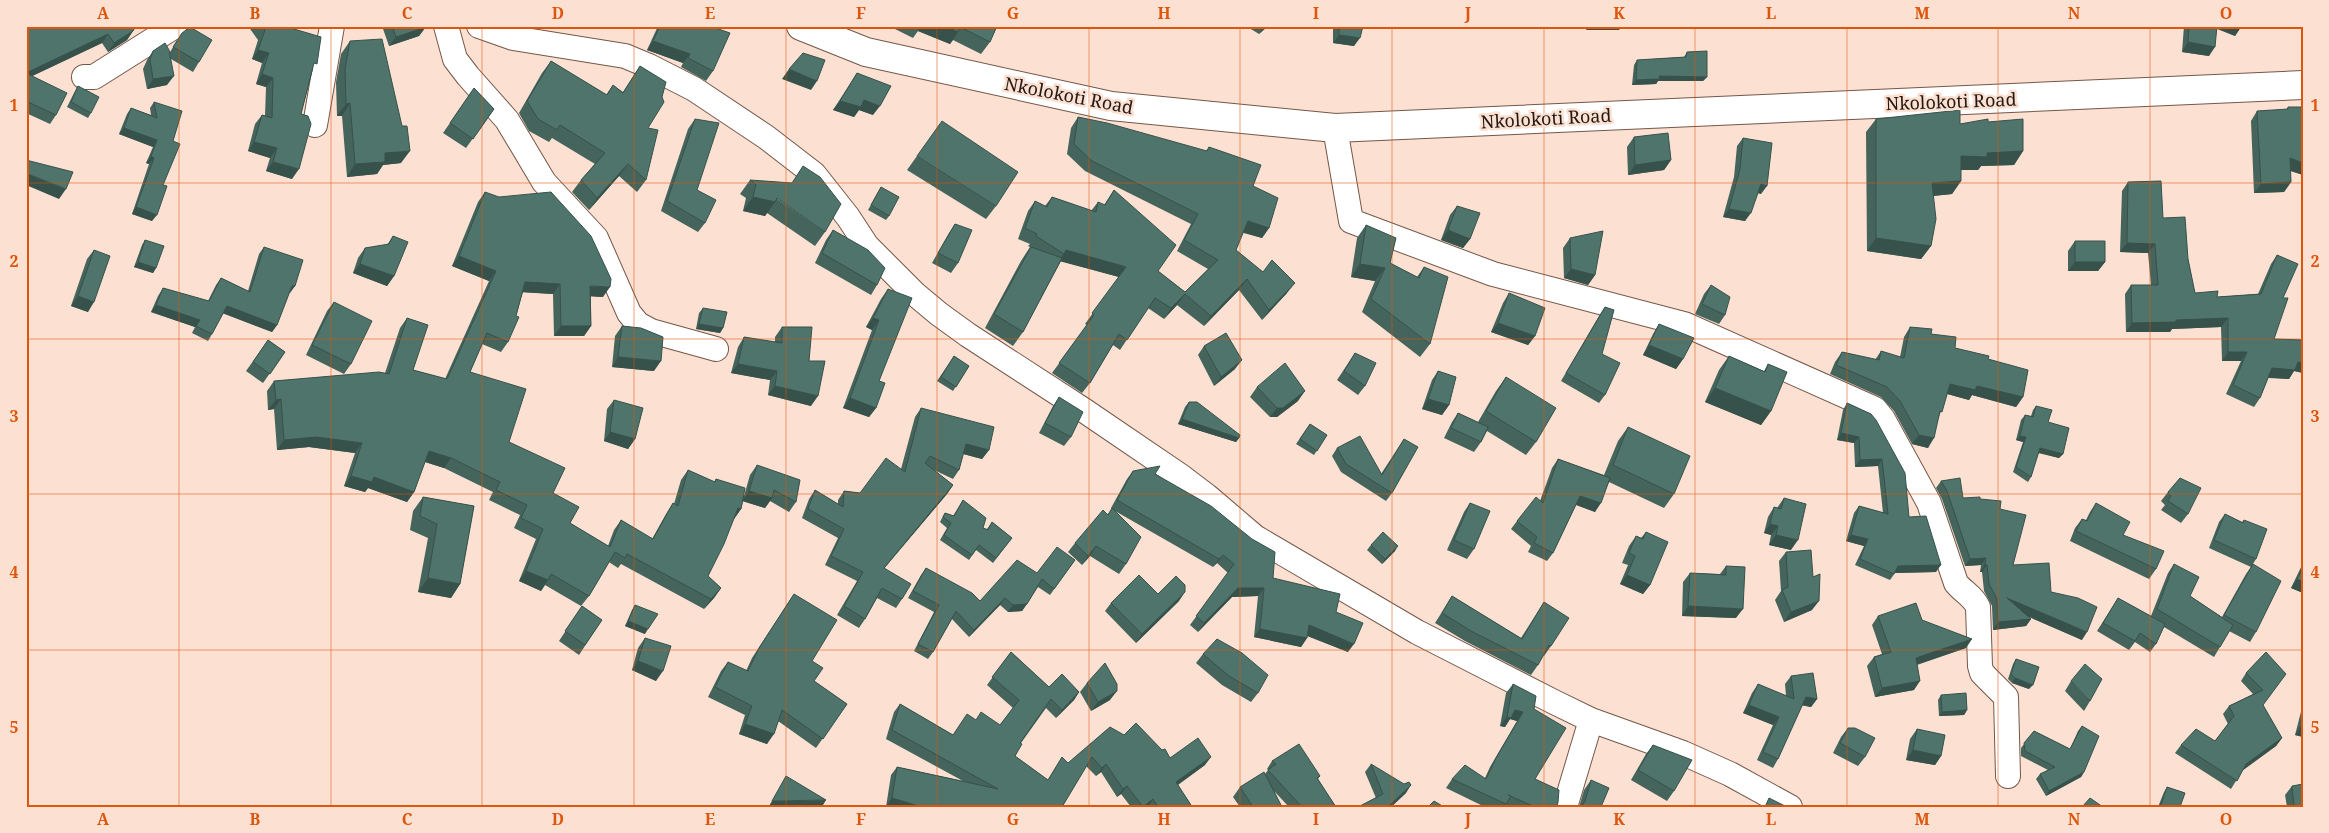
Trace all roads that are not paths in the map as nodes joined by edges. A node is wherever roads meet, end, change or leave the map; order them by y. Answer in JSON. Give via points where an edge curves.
{"nodes":[{"id":1,"x":175,"y":26,"type":"edge"},
{"id":2,"x":332,"y":26,"type":"edge"},
{"id":3,"x":446,"y":26,"type":"edge"},
{"id":4,"x":479,"y":26,"type":"edge"},
{"id":5,"x":801,"y":26,"type":"edge"},
{"id":6,"x":84,"y":77,"type":"dead end"},
{"id":7,"x":2303,"y":85,"type":"edge"},
{"id":8,"x":315,"y":124,"type":"dead end"},
{"id":9,"x":1335,"y":128,"type":"junction"},
{"id":10,"x":716,"y":349,"type":"dead end"},
{"id":11,"x":1591,"y":720,"type":"junction"},
{"id":12,"x":2008,"y":776,"type":"dead end"},
{"id":13,"x":1565,"y":807,"type":"edge"},
{"id":14,"x":1790,"y":807,"type":"edge"}],
"edges":[{"from":1,"to":6,"type":"street","via":[[94,77]]},
{"from":2,"to":8,"type":"street"},
{"from":3,"to":10,"type":"street","via":[[455,58],[507,120],[544,182],[596,238],[629,313],[638,324],[651,331]]},
{"from":4,"to":11,"type":"street","via":[[513,38],[625,56],[694,90],[766,137],[814,174],[867,246],[939,314],[1182,477],[1254,537],[1417,632]]},
{"from":5,"to":9,"type":"main road","name":"Nkolokoti Road","via":[[866,52],[1111,106]]},
{"from":7,"to":9,"type":"main road","name":"Nkolokoti Road"},
{"from":9,"to":12,"type":"street","via":[[1351,221],[1494,274],[1684,324],[1875,409],[1929,503],[1956,583],[1978,607],[1982,673],[2006,698]]},
{"from":11,"to":13,"type":"street"},
{"from":11,"to":14,"type":"street","via":[[1684,753]]}]}
